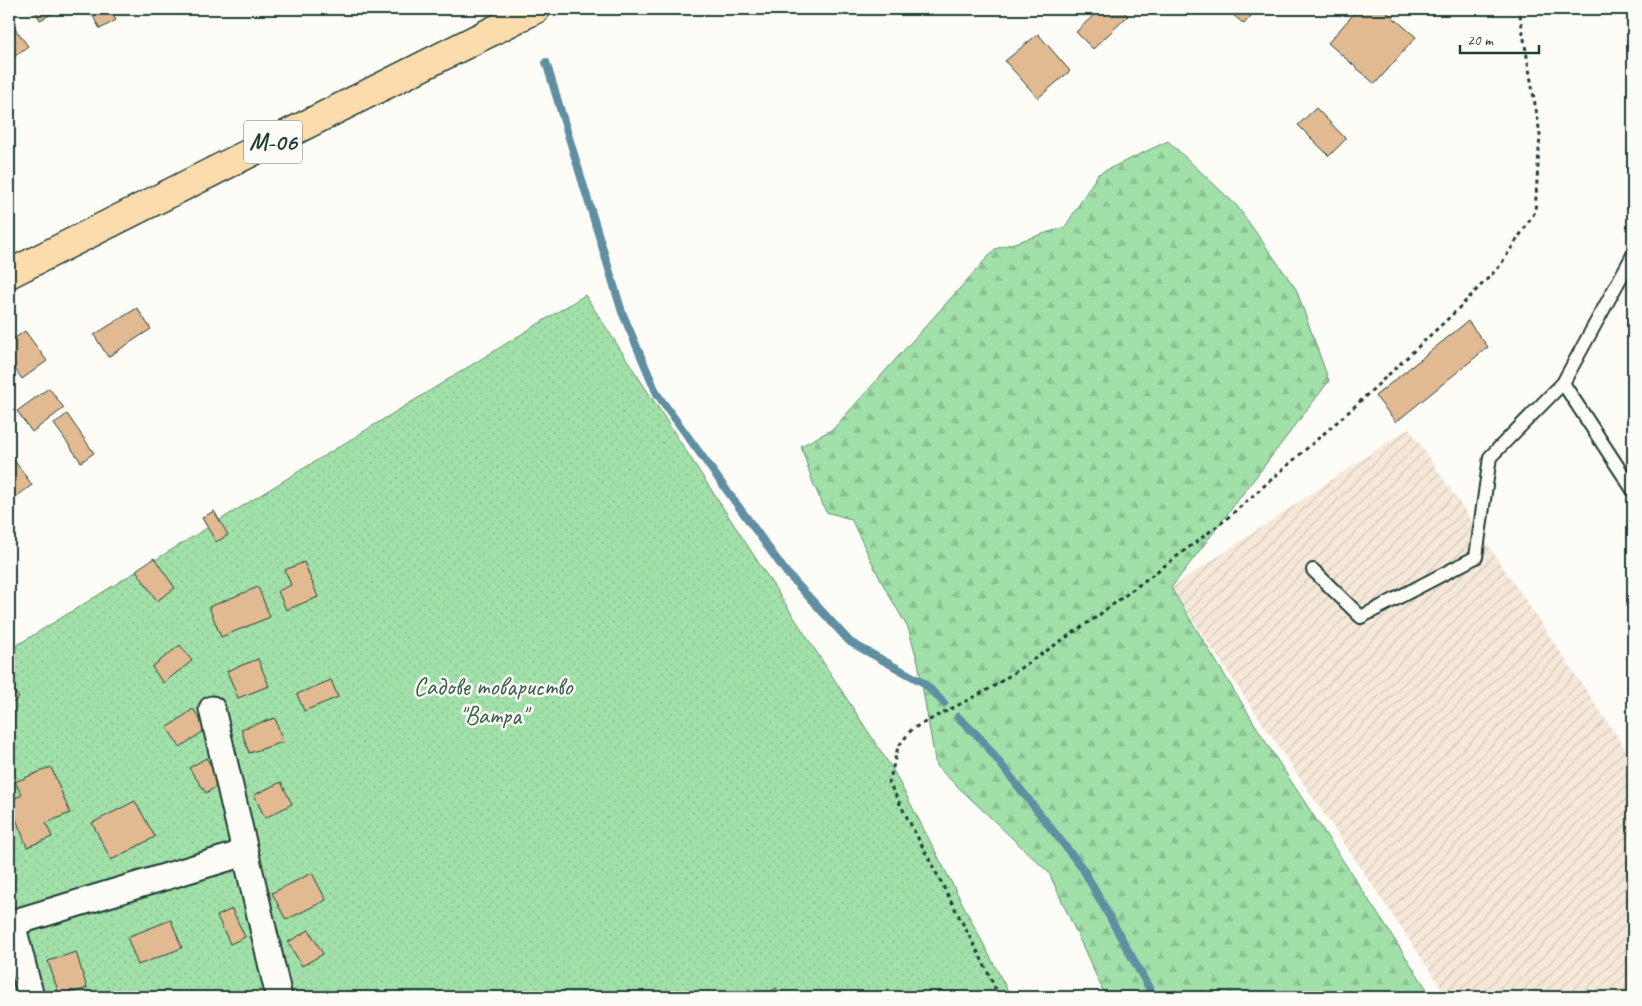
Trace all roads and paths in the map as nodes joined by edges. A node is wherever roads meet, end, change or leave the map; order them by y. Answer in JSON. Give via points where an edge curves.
{"nodes":[{"id":1,"x":536,"y":9,"type":"edge"},
{"id":2,"x":1519,"y":9,"type":"edge"},
{"id":3,"x":1633,"y":255,"type":"edge"},
{"id":4,"x":9,"y":274,"type":"edge"},
{"id":5,"x":1563,"y":383,"type":"junction"},
{"id":6,"x":1633,"y":490,"type":"edge"},
{"id":7,"x":1313,"y":570,"type":"dead end"},
{"id":8,"x":212,"y":709,"type":"dead end"},
{"id":9,"x":244,"y":853,"type":"junction"},
{"id":10,"x":10,"y":924,"type":"edge"},
{"id":11,"x":31,"y":997,"type":"edge"},
{"id":12,"x":279,"y":997,"type":"edge"},
{"id":13,"x":999,"y":997,"type":"edge"}],
"edges":[{"from":1,"to":4,"type":"highway","number":"М-06"},
{"from":2,"to":13,"type":"path","via":[[1540,134],[1535,212],[1499,267],[1353,408],[1224,521],[1095,618],[991,688],[912,729],[898,747],[889,783]]},
{"from":3,"to":5,"type":"lane"},
{"from":5,"to":6,"type":"lane"},
{"from":5,"to":7,"type":"lane","via":[[1490,457],[1476,557],[1361,617]]},
{"from":8,"to":9,"type":"street"},
{"from":9,"to":10,"type":"street"},
{"from":9,"to":12,"type":"street"},
{"from":10,"to":11,"type":"street"}]}
